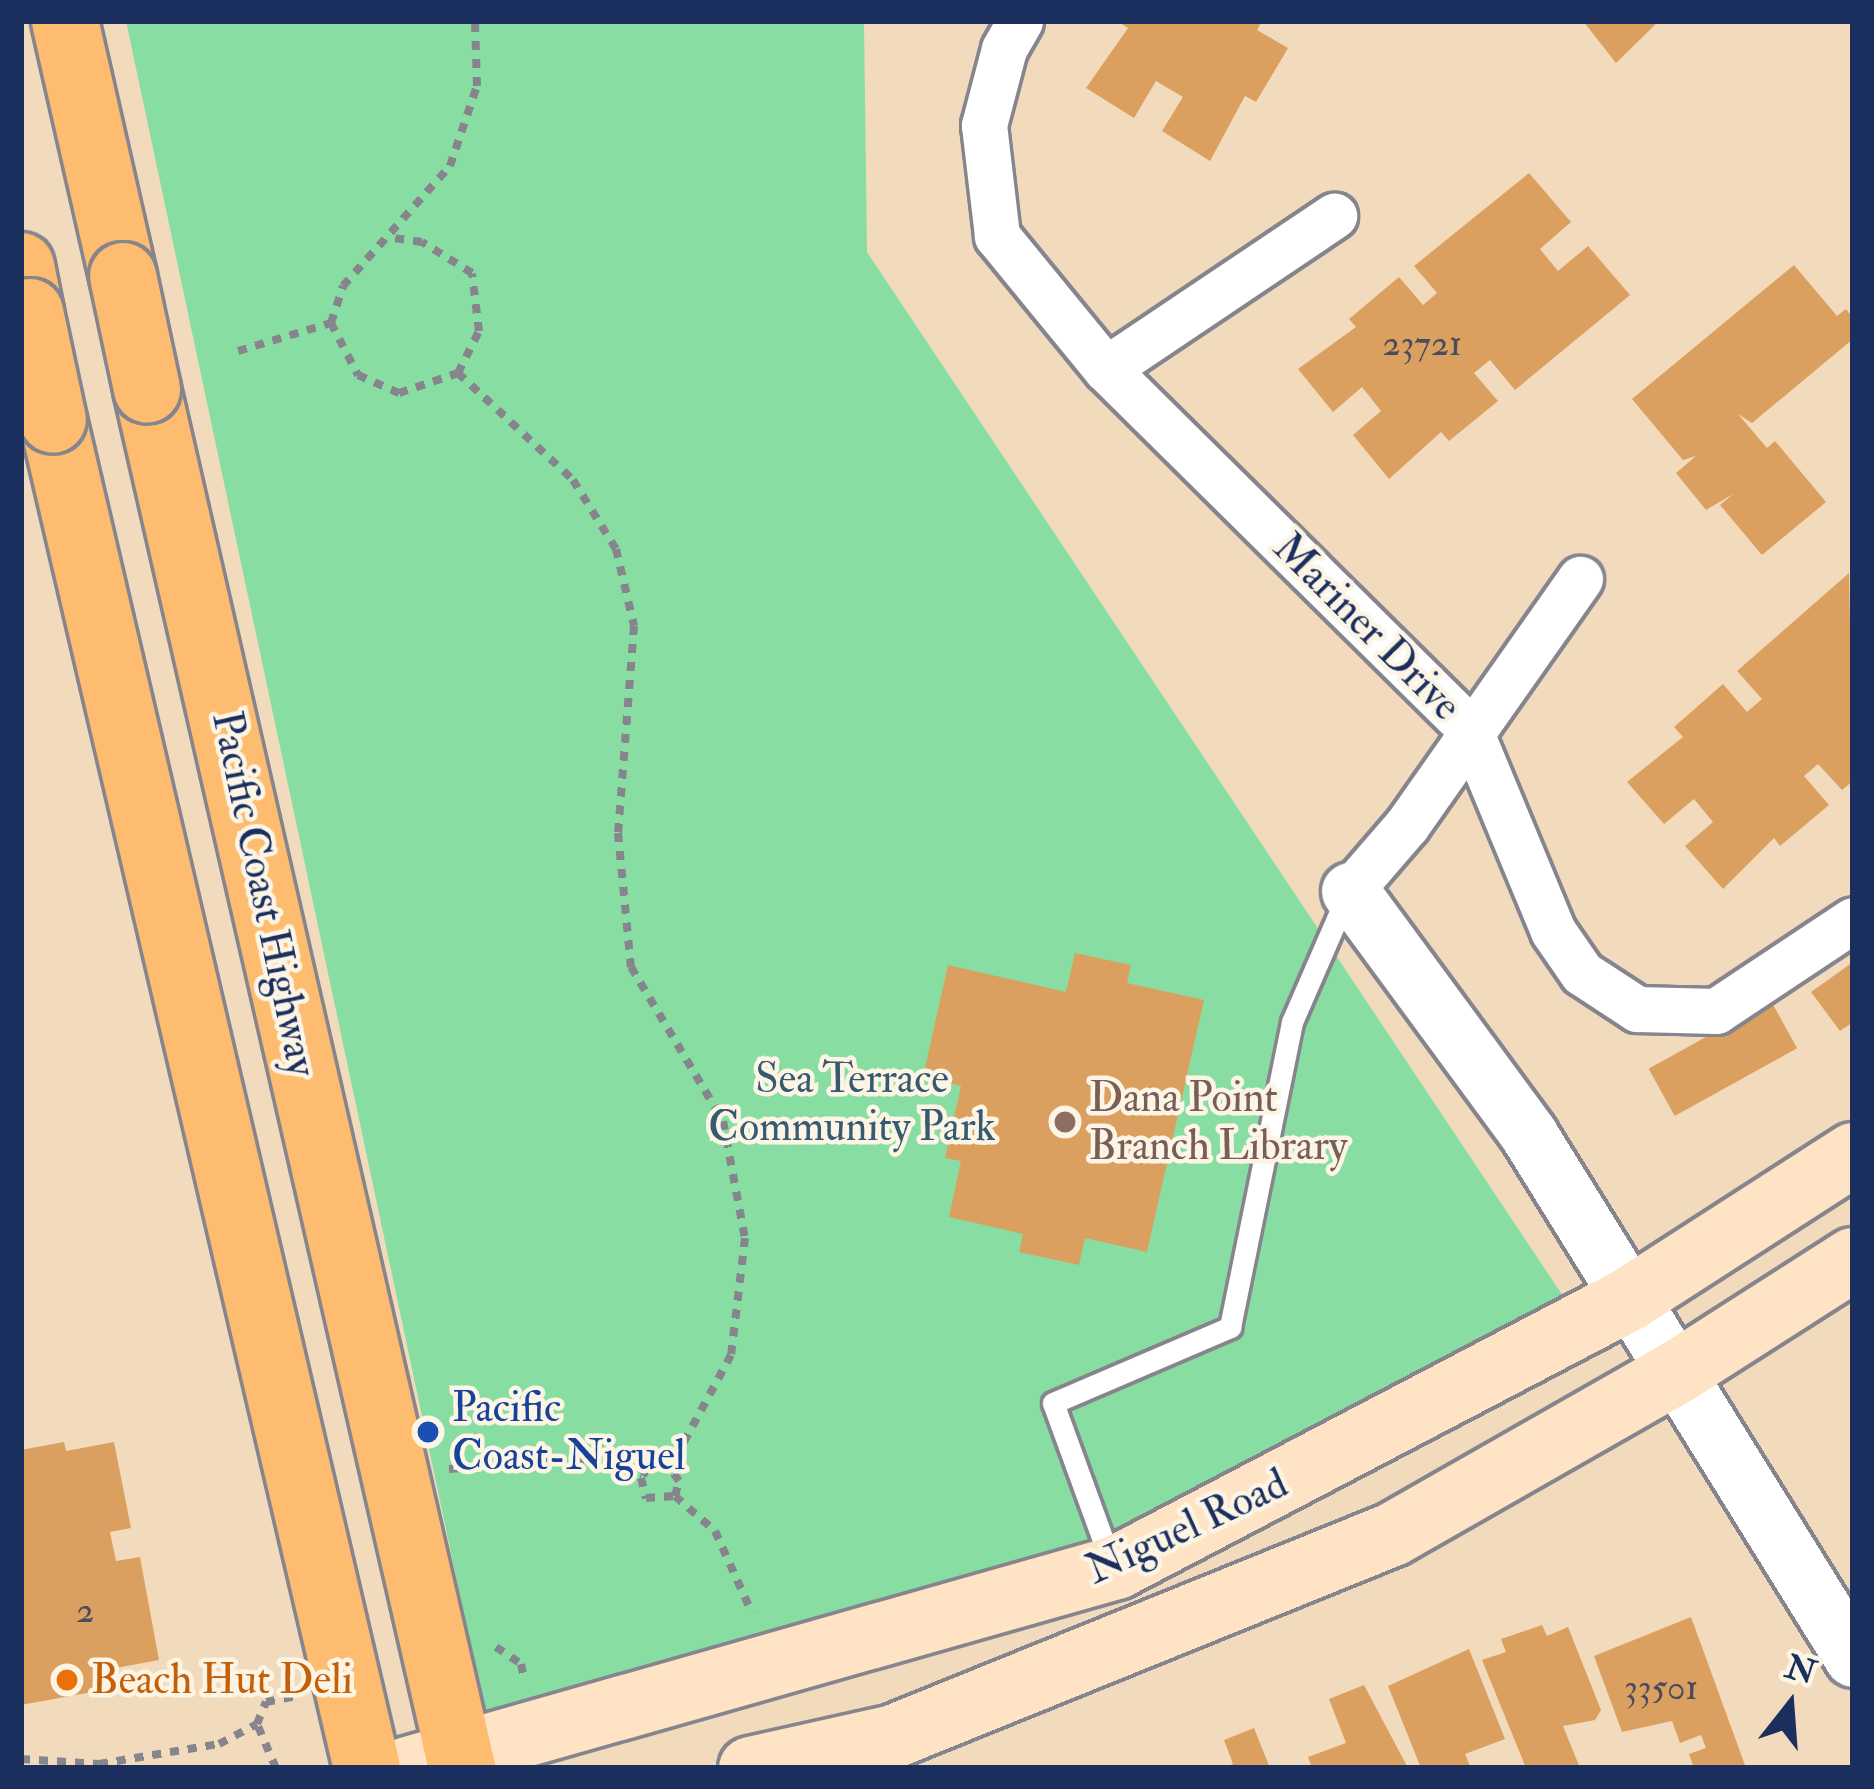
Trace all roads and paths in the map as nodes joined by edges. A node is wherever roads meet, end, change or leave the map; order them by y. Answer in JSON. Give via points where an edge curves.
{"nodes":[{"id":1,"x":65,"y":21,"type":"edge"},
{"id":2,"x":475,"y":21,"type":"edge"},
{"id":3,"x":1020,"y":21,"type":"edge"},
{"id":4,"x":1334,"y":216,"type":"dead end"},
{"id":5,"x":387,"y":237,"type":"junction"},
{"id":6,"x":26,"y":289,"type":"edge"},
{"id":7,"x":331,"y":323,"type":"junction"},
{"id":8,"x":238,"y":351,"type":"dead end"},
{"id":9,"x":1106,"y":369,"type":"junction"},
{"id":10,"x":458,"y":373,"type":"junction"},
{"id":11,"x":1580,"y":579,"type":"dead end"},
{"id":12,"x":1469,"y":728,"type":"junction"},
{"id":13,"x":1350,"y":891,"type":"junction"},
{"id":14,"x":1853,"y":920,"type":"edge"},
{"id":15,"x":1853,"y":1154,"type":"edge"},
{"id":16,"x":1853,"y":1259,"type":"edge"},
{"id":17,"x":1628,"y":1299,"type":"junction"},
{"id":18,"x":1676,"y":1372,"type":"junction"},
{"id":19,"x":670,"y":1468,"type":"junction"},
{"id":20,"x":641,"y":1478,"type":"junction"},
{"id":21,"x":451,"y":1492,"type":"dead end"},
{"id":22,"x":675,"y":1496,"type":"junction"},
{"id":23,"x":1114,"y":1568,"type":"junction"},
{"id":24,"x":734,"y":1619,"type":"dead end"},
{"id":25,"x":490,"y":1627,"type":"dead end"},
{"id":26,"x":496,"y":1650,"type":"dead end"},
{"id":27,"x":1853,"y":1658,"type":"edge"},
{"id":28,"x":521,"y":1664,"type":"dead end"},
{"id":29,"x":538,"y":1669,"type":"dead end"},
{"id":30,"x":257,"y":1724,"type":"dead end"},
{"id":31,"x":894,"y":1752,"type":"edge"},
{"id":32,"x":21,"y":1759,"type":"edge"},
{"id":33,"x":442,"y":1764,"type":"edge"},
{"id":34,"x":367,"y":1768,"type":"edge"},
{"id":35,"x":750,"y":1768,"type":"edge"}],
"edges":[{"from":1,"to":33,"type":"highway","name":"Pacific Coast Highway","bridge":true},
{"from":2,"to":5,"type":"path","via":[[477,86],[450,166]]},
{"from":3,"to":9,"type":"street","name":"Mariner Drive","via":[[984,125],[998,236]]},
{"from":4,"to":9,"type":"street"},
{"from":5,"to":7,"type":"path","via":[[344,286]]},
{"from":5,"to":10,"type":"path","via":[[422,242],[472,273],[479,331]]},
{"from":6,"to":34,"type":"highway","bridge":true},
{"from":7,"to":8,"type":"path"},
{"from":7,"to":10,"type":"path","via":[[358,375],[399,393]]},
{"from":9,"to":12,"type":"street","name":"Mariner Drive"},
{"from":10,"to":19,"type":"path","via":[[573,480],[616,549],[634,626],[618,833],[631,968],[722,1121],[745,1238],[731,1355]]},
{"from":11,"to":12,"type":"street"},
{"from":12,"to":13,"type":"street","name":"Mariner Drive","via":[[1407,825]]},
{"from":12,"to":14,"type":"street","via":[[1553,931],[1582,973],[1637,1009],[1717,1011]]},
{"from":13,"to":17,"type":"street","via":[[1529,1135]]},
{"from":13,"to":23,"type":"lane","via":[[1292,1022],[1230,1327],[1053,1403]]},
{"from":15,"to":17,"type":"main road","name":"Niguel Road"},
{"from":16,"to":18,"type":"main road","name":"Niguel Road"},
{"from":17,"to":18,"type":"street"},
{"from":17,"to":23,"type":"main road","name":"Niguel Road"},
{"from":18,"to":27,"type":"street"},
{"from":18,"to":31,"type":"main road","name":"Niguel Road","via":[[1392,1534]]},
{"from":19,"to":20,"type":"path","via":[[648,1468]]},
{"from":19,"to":22,"type":"path","via":[[679,1480]]},
{"from":20,"to":21,"type":"path","via":[[589,1459],[530,1458],[445,1469]]},
{"from":20,"to":22,"type":"path","via":[[646,1498]]},
{"from":22,"to":24,"type":"path","via":[[715,1531],[757,1612]]},
{"from":23,"to":33,"type":"main road","name":"Niguel Road"},
{"from":25,"to":26,"type":"path"},
{"from":28,"to":29,"type":"path"},
{"from":30,"to":32,"type":"path","via":[[219,1744],[99,1764]]},
{"from":31,"to":35,"type":"main road","name":"Niguel Road"}]}
